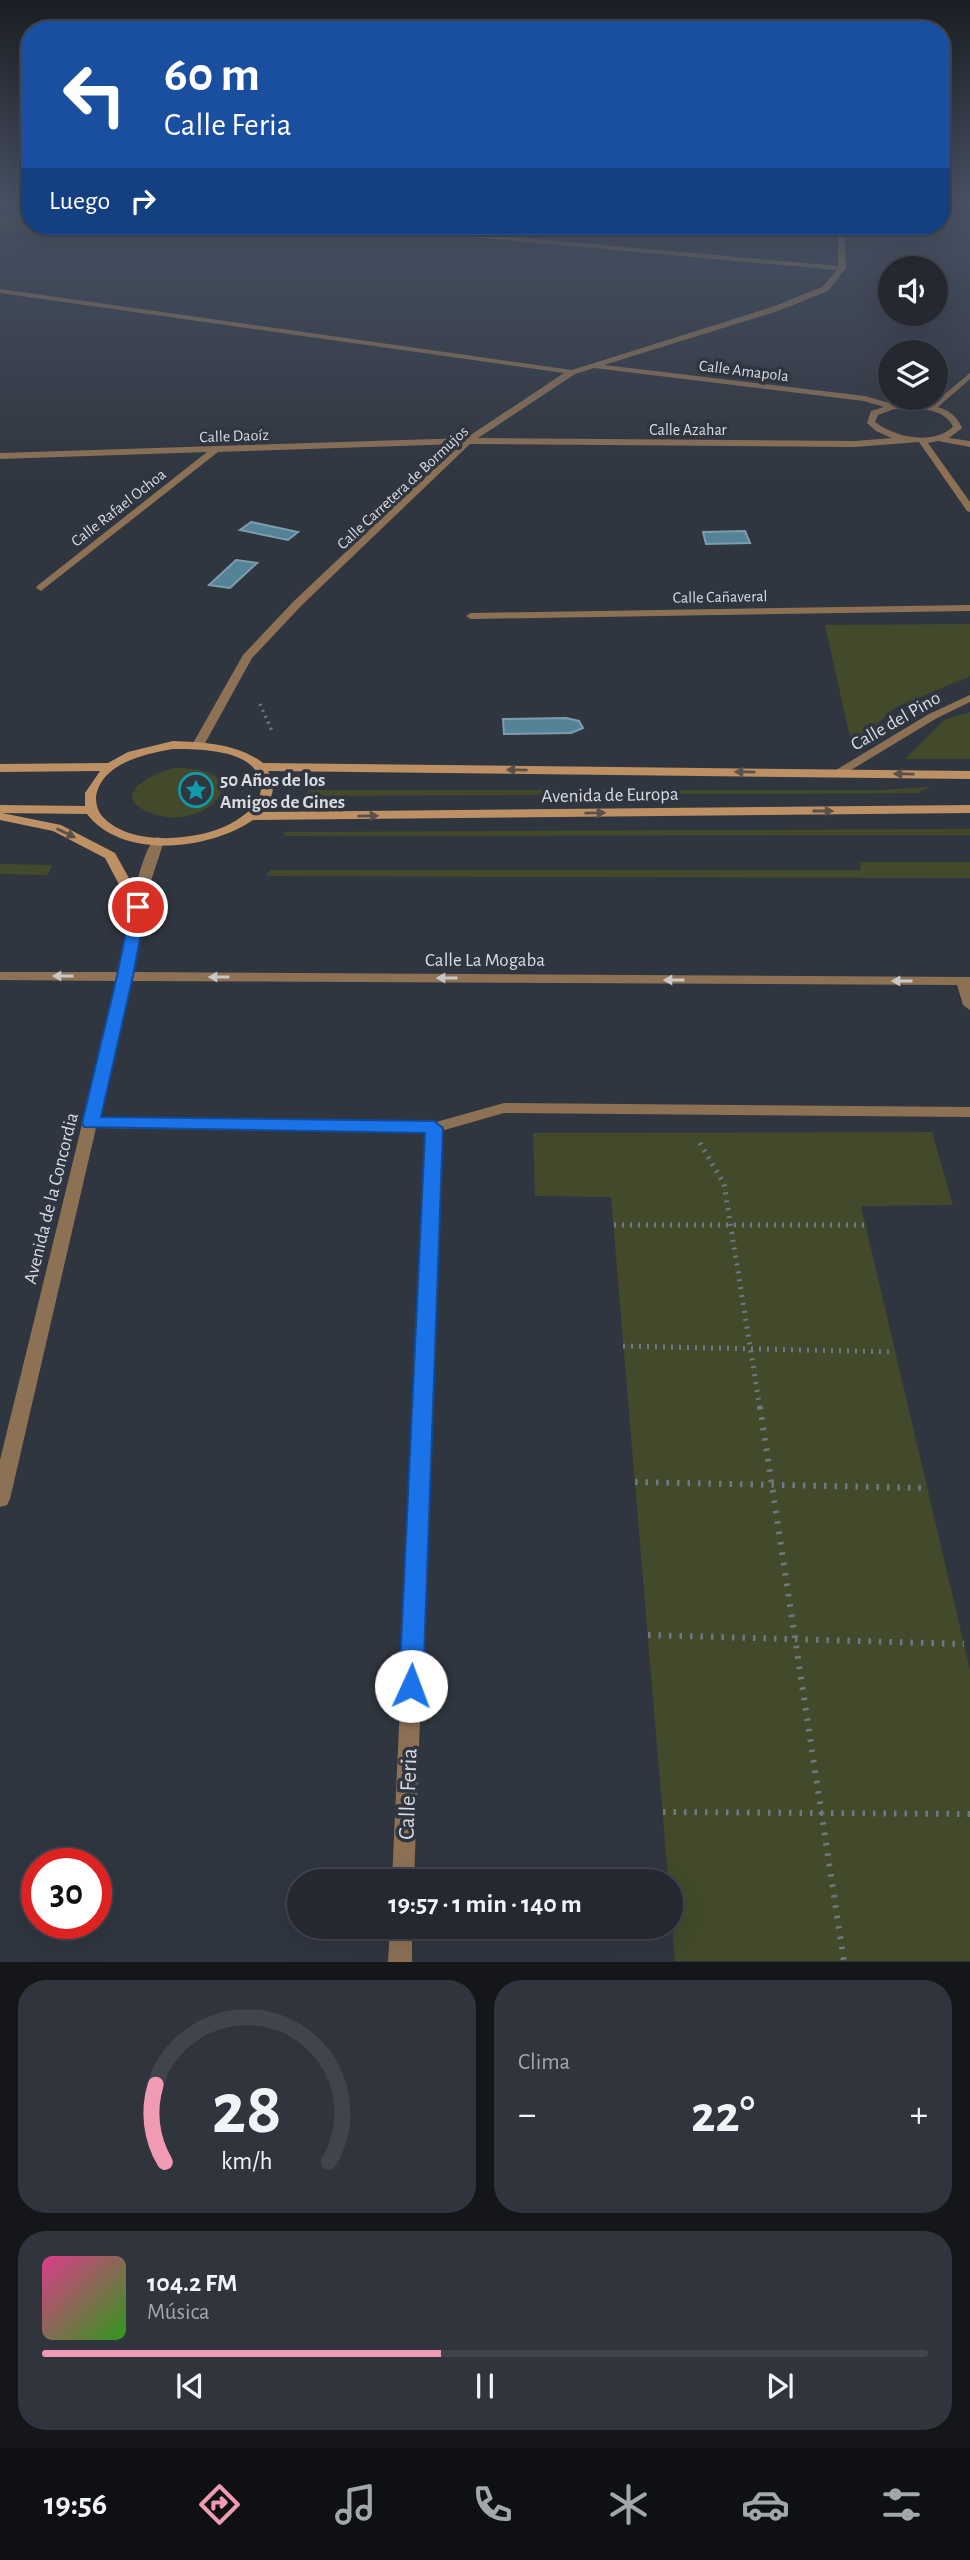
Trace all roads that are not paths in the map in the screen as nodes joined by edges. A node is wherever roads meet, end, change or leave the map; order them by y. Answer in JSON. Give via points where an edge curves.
{"nodes":[{"id":1,"x":18,"y":294,"type":"edge"},
{"id":2,"x":814,"y":294,"type":"edge"},
{"id":3,"x":591,"y":365,"type":"junction"},
{"id":4,"x":572,"y":372,"type":"junction"},
{"id":5,"x":970,"y":375,"type":"edge"},
{"id":6,"x":948,"y":394,"type":"edge"},
{"id":7,"x":878,"y":403,"type":"edge"},
{"id":8,"x":884,"y":410,"type":"edge"},
{"id":9,"x":933,"y":410,"type":"edge"},
{"id":10,"x":908,"y":439,"type":"junction"},
{"id":11,"x":935,"y":439,"type":"junction"},
{"id":12,"x":922,"y":440,"type":"junction"},
{"id":13,"x":468,"y":441,"type":"junction"},
{"id":14,"x":970,"y":444,"type":"edge"},
{"id":15,"x":215,"y":450,"type":"junction"},
{"id":16,"x":0,"y":456,"type":"edge"},
{"id":17,"x":970,"y":509,"type":"edge"},
{"id":18,"x":41,"y":588,"type":"dead end"},
{"id":19,"x":970,"y":608,"type":"edge"},
{"id":20,"x":471,"y":616,"type":"dead end"},
{"id":21,"x":970,"y":698,"type":"edge"},
{"id":22,"x":198,"y":745,"type":"junction"},
{"id":23,"x":110,"y":767,"type":"junction"},
{"id":24,"x":261,"y":767,"type":"junction"},
{"id":25,"x":0,"y":768,"type":"edge"},
{"id":26,"x":837,"y":773,"type":"junction"},
{"id":27,"x":970,"y":775,"type":"edge"},
{"id":28,"x":970,"y":803,"type":"edge"},
{"id":29,"x":0,"y":809,"type":"edge"},
{"id":30,"x":970,"y":809,"type":"edge"},
{"id":31,"x":92,"y":810,"type":"junction"},
{"id":32,"x":946,"y":810,"type":"junction"},
{"id":33,"x":0,"y":816,"type":"edge"},
{"id":34,"x":250,"y":816,"type":"junction"},
{"id":35,"x":158,"y":841,"type":"junction"},
{"id":36,"x":138,"y":907,"type":"junction"},
{"id":37,"x":0,"y":976,"type":"edge"},
{"id":38,"x":125,"y":976,"type":"junction"},
{"id":39,"x":967,"y":981,"type":"edge"},
{"id":40,"x":970,"y":1005,"type":"edge"},
{"id":41,"x":970,"y":1112,"type":"edge"},
{"id":42,"x":90,"y":1123,"type":"junction"},
{"id":43,"x":434,"y":1128,"type":"junction"},
{"id":44,"x":4,"y":1463,"type":"edge"},
{"id":45,"x":0,"y":1499,"type":"edge"},
{"id":46,"x":403,"y":1869,"type":"edge"},
{"id":47,"x":401,"y":1939,"type":"edge"},
{"id":48,"x":400,"y":1962,"type":"edge"}],
"edges":[{"from":1,"to":4,"type":"street"},
{"from":2,"to":3,"type":"street","name":"Calle Carretera de Bormujos"},
{"from":3,"to":4,"type":"street","name":"Calle Carretera de Bormujos"},
{"from":3,"to":7,"type":"street","name":"Calle Amapola"},
{"from":4,"to":13,"type":"street","name":"Calle Carretera de Bormujos"},
{"from":5,"to":6,"type":"street"},
{"from":8,"to":10,"type":"street","via":[[874,413],[871,423]]},
{"from":9,"to":11,"type":"street","via":[[952,417],[958,428]]},
{"from":10,"to":12,"type":"street"},
{"from":10,"to":13,"type":"street","name":"Calle Azahar","via":[[855,444]]},
{"from":11,"to":12,"type":"street"},
{"from":11,"to":14,"type":"street"},
{"from":12,"to":17,"type":"street"},
{"from":13,"to":15,"type":"street","name":"Calle Daoíz"},
{"from":13,"to":22,"type":"street","name":"Calle Carretera de Bormujos","via":[[247,657]]},
{"from":15,"to":16,"type":"street","name":"Calle Daoíz"},
{"from":15,"to":18,"type":"street","name":"Calle Rafael Ochoa"},
{"from":19,"to":20,"type":"street","name":"Calle Cañaveral"},
{"from":21,"to":26,"type":"street","name":"Calle del Pino"},
{"from":22,"to":23,"type":"main road","via":[[150,750]]},
{"from":22,"to":24,"type":"main road","via":[[234,752]]},
{"from":23,"to":25,"type":"main road"},
{"from":23,"to":31,"type":"main road","via":[[89,796]]},
{"from":26,"to":24,"type":"main road","name":"Avenida de Europa","one_way":true},
{"from":24,"to":34,"type":"main road","via":[[267,792]]},
{"from":27,"to":26,"type":"main road","name":"Avenida de Europa","one_way":true},
{"from":28,"to":32,"type":"main road"},
{"from":29,"to":31,"type":"main road"},
{"from":30,"to":32,"type":"main road","name":"Avenida de Europa"},
{"from":31,"to":35,"type":"main road","via":[[115,831]]},
{"from":34,"to":32,"type":"main road","name":"Avenida de Europa","one_way":true},
{"from":33,"to":36,"type":"main road","one_way":true,"via":[[57,828],[110,856]]},
{"from":34,"to":35,"type":"main road","via":[[209,836]]},
{"from":35,"to":36,"type":"street","name":"Avenida de la Concordia"},
{"from":36,"to":38,"type":"street","name":"Avenida de la Concordia"},
{"from":38,"to":37,"type":"street","name":"Calle La Mogaba","one_way":true},
{"from":39,"to":38,"type":"street","name":"Calle La Mogaba","one_way":true},
{"from":38,"to":42,"type":"street","name":"Avenida de la Concordia"},
{"from":39,"to":40,"type":"street"},
{"from":41,"to":43,"type":"street","via":[[503,1108]]},
{"from":42,"to":43,"type":"street"},
{"from":42,"to":44,"type":"street","name":"Avenida de la Concordia"},
{"from":43,"to":46,"type":"street","name":"Calle Feria"},
{"from":44,"to":45,"type":"street","name":"Avenida de la Concordia"},
{"from":47,"to":48,"type":"street"}]}
